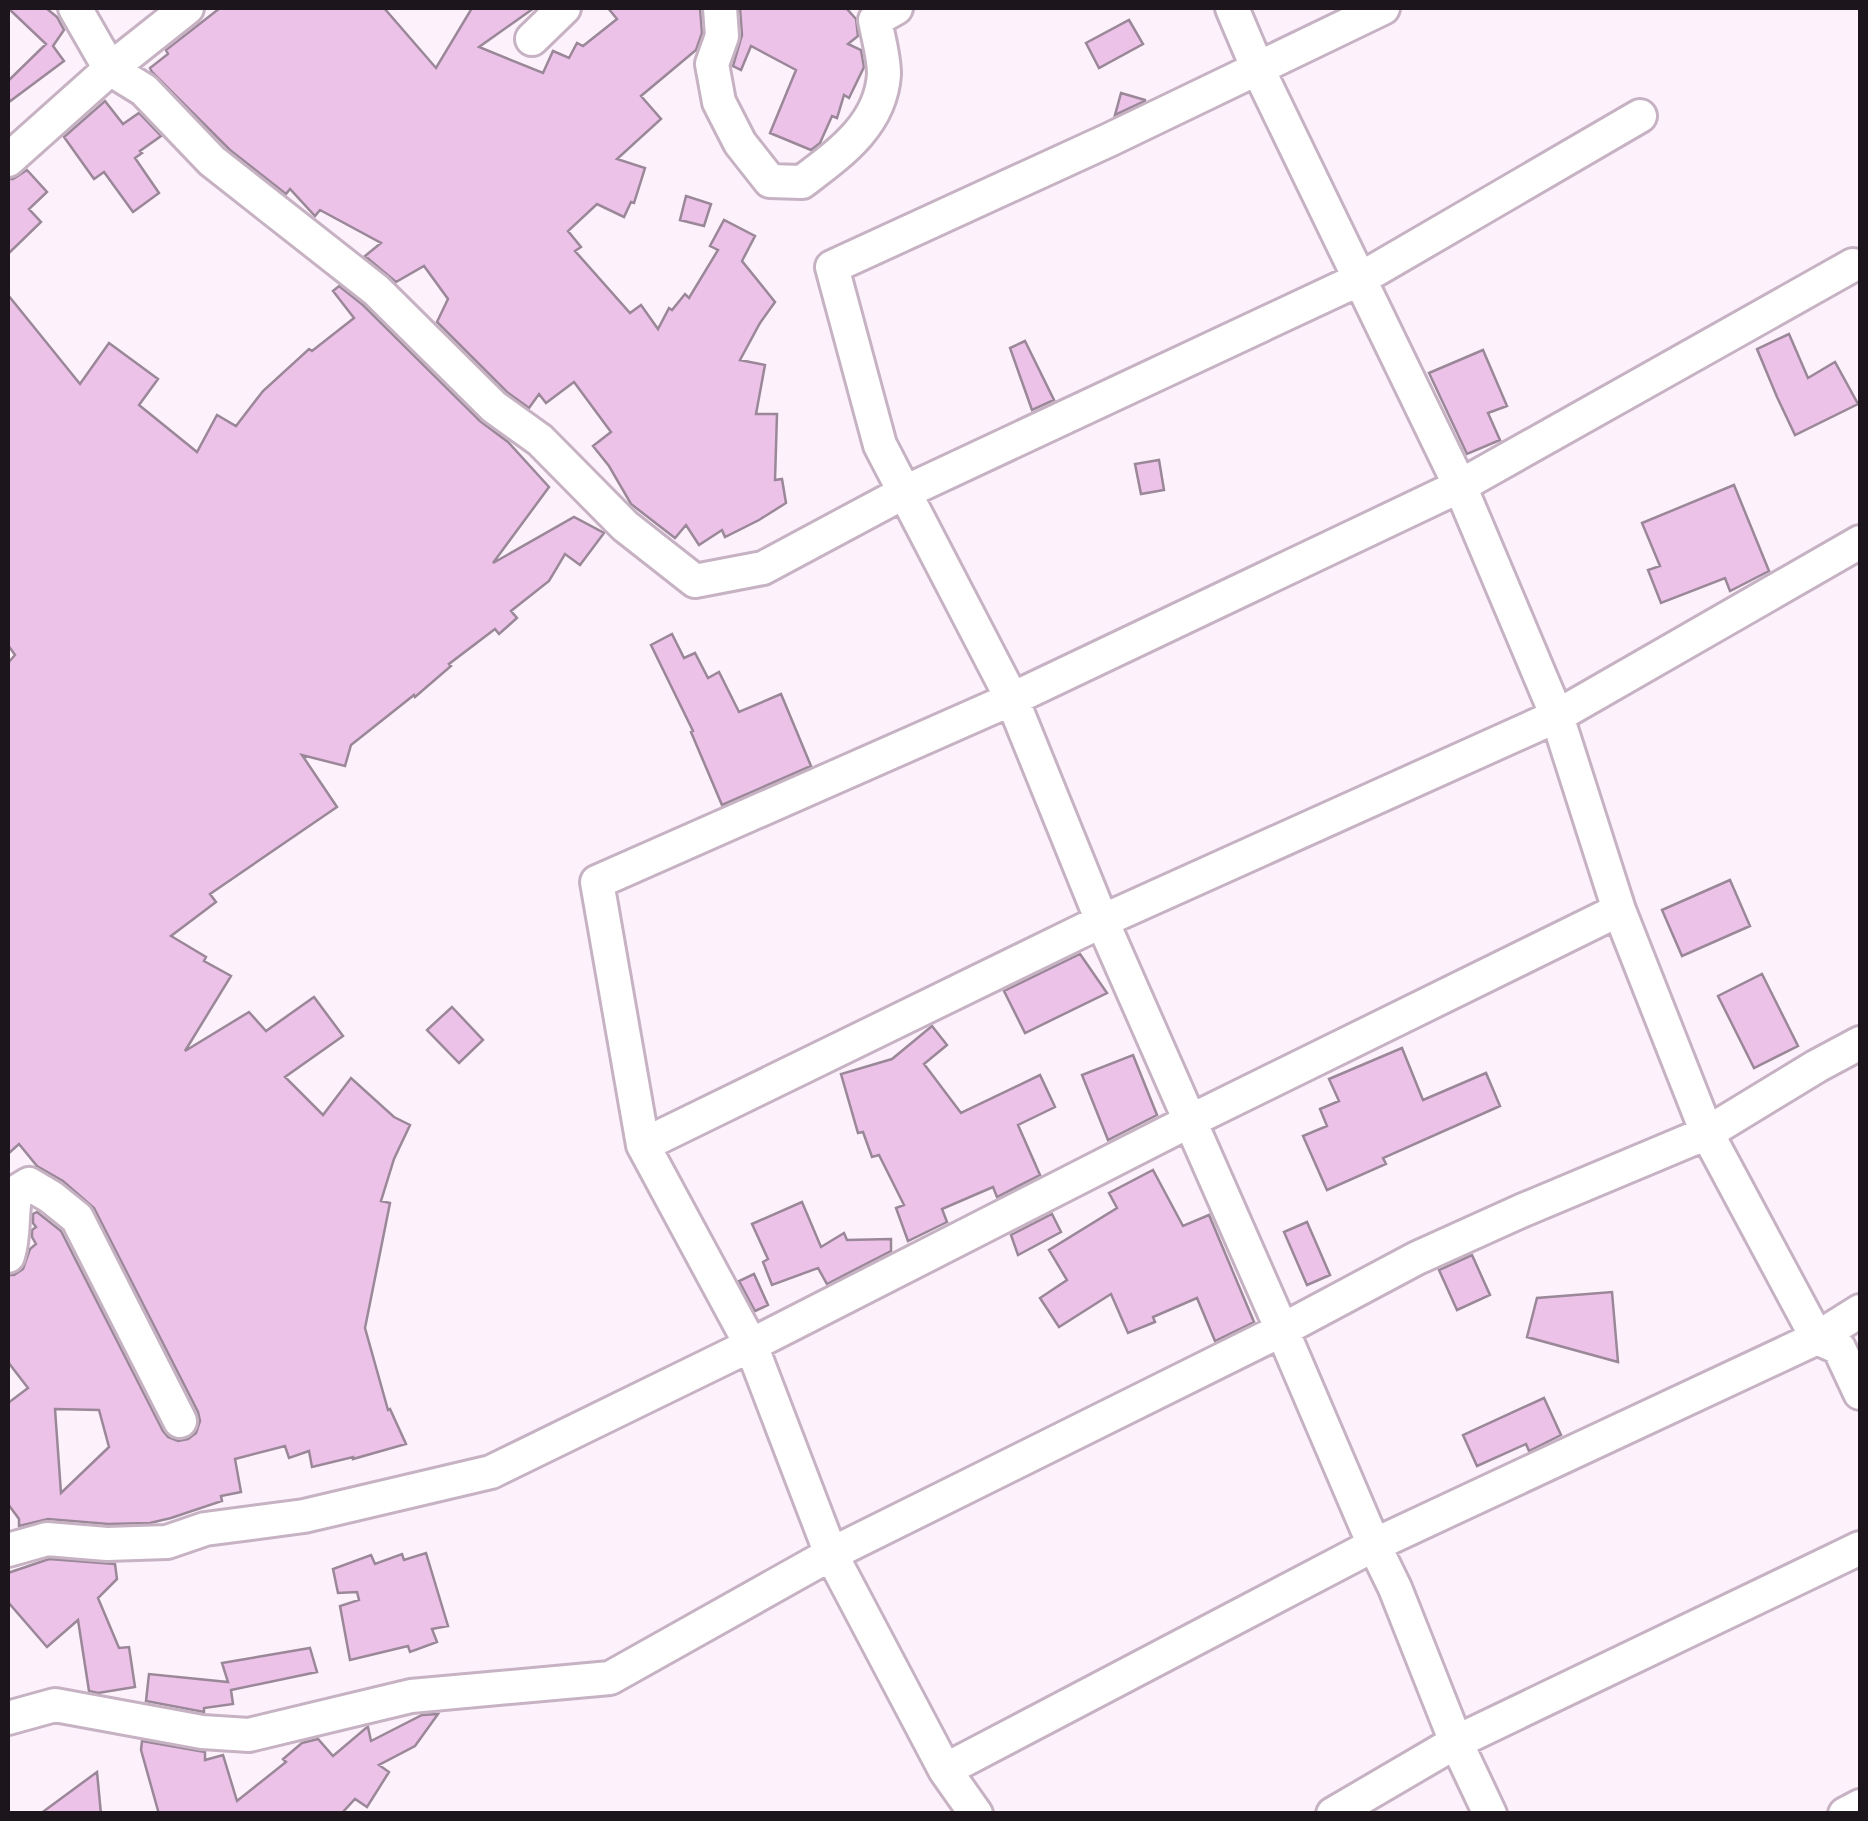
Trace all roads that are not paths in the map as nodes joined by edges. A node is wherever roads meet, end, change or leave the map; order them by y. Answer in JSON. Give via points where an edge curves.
{"nodes":[{"id":1,"x":75,"y":8,"type":"edge"},
{"id":2,"x":186,"y":8,"type":"edge"},
{"id":3,"x":564,"y":8,"type":"edge"},
{"id":4,"x":720,"y":8,"type":"edge"},
{"id":5,"x":896,"y":8,"type":"edge"},
{"id":6,"x":1232,"y":8,"type":"edge"},
{"id":7,"x":1383,"y":8,"type":"edge"},
{"id":8,"x":532,"y":39,"type":"dead end"},
{"id":9,"x":1258,"y":68,"type":"junction"},
{"id":10,"x":110,"y":69,"type":"junction"},
{"id":11,"x":1640,"y":116,"type":"dead end"},
{"id":12,"x":8,"y":160,"type":"edge"},
{"id":13,"x":1858,"y":269,"type":"edge"},
{"id":14,"x":1360,"y":279,"type":"junction"},
{"id":15,"x":1460,"y":486,"type":"junction"},
{"id":16,"x":903,"y":493,"type":"junction"},
{"id":17,"x":1860,"y":542,"type":"edge"},
{"id":18,"x":1012,"y":698,"type":"junction"},
{"id":19,"x":1557,"y":716,"type":"junction"},
{"id":20,"x":1619,"y":910,"type":"junction"},
{"id":21,"x":1102,"y":921,"type":"junction"},
{"id":22,"x":1860,"y":1043,"type":"edge"},
{"id":23,"x":1190,"y":1121,"type":"junction"},
{"id":24,"x":1707,"y":1133,"type":"junction"},
{"id":25,"x":643,"y":1145,"type":"junction"},
{"id":26,"x":8,"y":1256,"type":"edge"},
{"id":27,"x":1860,"y":1311,"type":"edge"},
{"id":28,"x":1282,"y":1330,"type":"junction"},
{"id":29,"x":1817,"y":1338,"type":"junction"},
{"id":30,"x":751,"y":1345,"type":"junction"},
{"id":31,"x":1860,"y":1393,"type":"edge"},
{"id":32,"x":180,"y":1422,"type":"dead end"},
{"id":33,"x":1374,"y":1545,"type":"junction"},
{"id":34,"x":1860,"y":1548,"type":"edge"},
{"id":35,"x":8,"y":1550,"type":"edge"},
{"id":36,"x":831,"y":1554,"type":"junction"},
{"id":37,"x":8,"y":1718,"type":"edge"},
{"id":38,"x":1456,"y":1742,"type":"junction"},
{"id":39,"x":945,"y":1770,"type":"junction"},
{"id":40,"x":1860,"y":1806,"type":"edge"},
{"id":41,"x":976,"y":1814,"type":"edge"},
{"id":42,"x":1333,"y":1814,"type":"edge"},
{"id":43,"x":1490,"y":1814,"type":"edge"},
{"id":44,"x":1844,"y":1814,"type":"edge"}],
"edges":[{"from":1,"to":10,"type":"street"},
{"from":2,"to":10,"type":"street"},
{"from":3,"to":8,"type":"street"},
{"from":4,"to":5,"type":"street","via":[[722,36],[712,64],[718,102],[770,181],[802,182],[868,123],[881,98],[884,70],[875,20]]},
{"from":6,"to":9,"type":"street"},
{"from":7,"to":9,"type":"street"},
{"from":9,"to":14,"type":"street"},
{"from":9,"to":16,"type":"street","via":[[832,266],[880,445]]},
{"from":10,"to":12,"type":"street"},
{"from":10,"to":16,"type":"street","via":[[144,90],[212,161],[376,290],[494,407],[540,440],[625,526],[695,582],[764,568]]},
{"from":11,"to":14,"type":"street"},
{"from":13,"to":15,"type":"street"},
{"from":14,"to":15,"type":"street"},
{"from":14,"to":16,"type":"street"},
{"from":15,"to":18,"type":"street"},
{"from":15,"to":19,"type":"street"},
{"from":16,"to":18,"type":"street"},
{"from":17,"to":19,"type":"street"},
{"from":18,"to":21,"type":"street"},
{"from":18,"to":25,"type":"street","via":[[596,882]]},
{"from":19,"to":20,"type":"street"},
{"from":19,"to":21,"type":"street"},
{"from":20,"to":23,"type":"street"},
{"from":20,"to":24,"type":"street"},
{"from":21,"to":23,"type":"street"},
{"from":21,"to":25,"type":"street"},
{"from":22,"to":24,"type":"street"},
{"from":23,"to":28,"type":"street"},
{"from":23,"to":30,"type":"street"},
{"from":24,"to":28,"type":"street","via":[[1417,1258]]},
{"from":24,"to":29,"type":"street"},
{"from":25,"to":30,"type":"street"},
{"from":26,"to":32,"type":"street","via":[[16,1192],[29,1184],[77,1218]]},
{"from":27,"to":29,"type":"street"},
{"from":28,"to":33,"type":"street"},
{"from":28,"to":36,"type":"street"},
{"from":29,"to":31,"type":"street","via":[[1838,1348]]},
{"from":29,"to":33,"type":"street"},
{"from":30,"to":35,"type":"street","via":[[491,1472],[167,1542],[47,1539]]},
{"from":30,"to":36,"type":"street"},
{"from":33,"to":38,"type":"street"},
{"from":33,"to":39,"type":"street"},
{"from":34,"to":38,"type":"street"},
{"from":36,"to":37,"type":"street","via":[[610,1678],[412,1696],[249,1735],[55,1705]]},
{"from":36,"to":39,"type":"street"},
{"from":38,"to":42,"type":"street"},
{"from":38,"to":43,"type":"street"},
{"from":39,"to":41,"type":"street"},
{"from":40,"to":44,"type":"street"}]}
